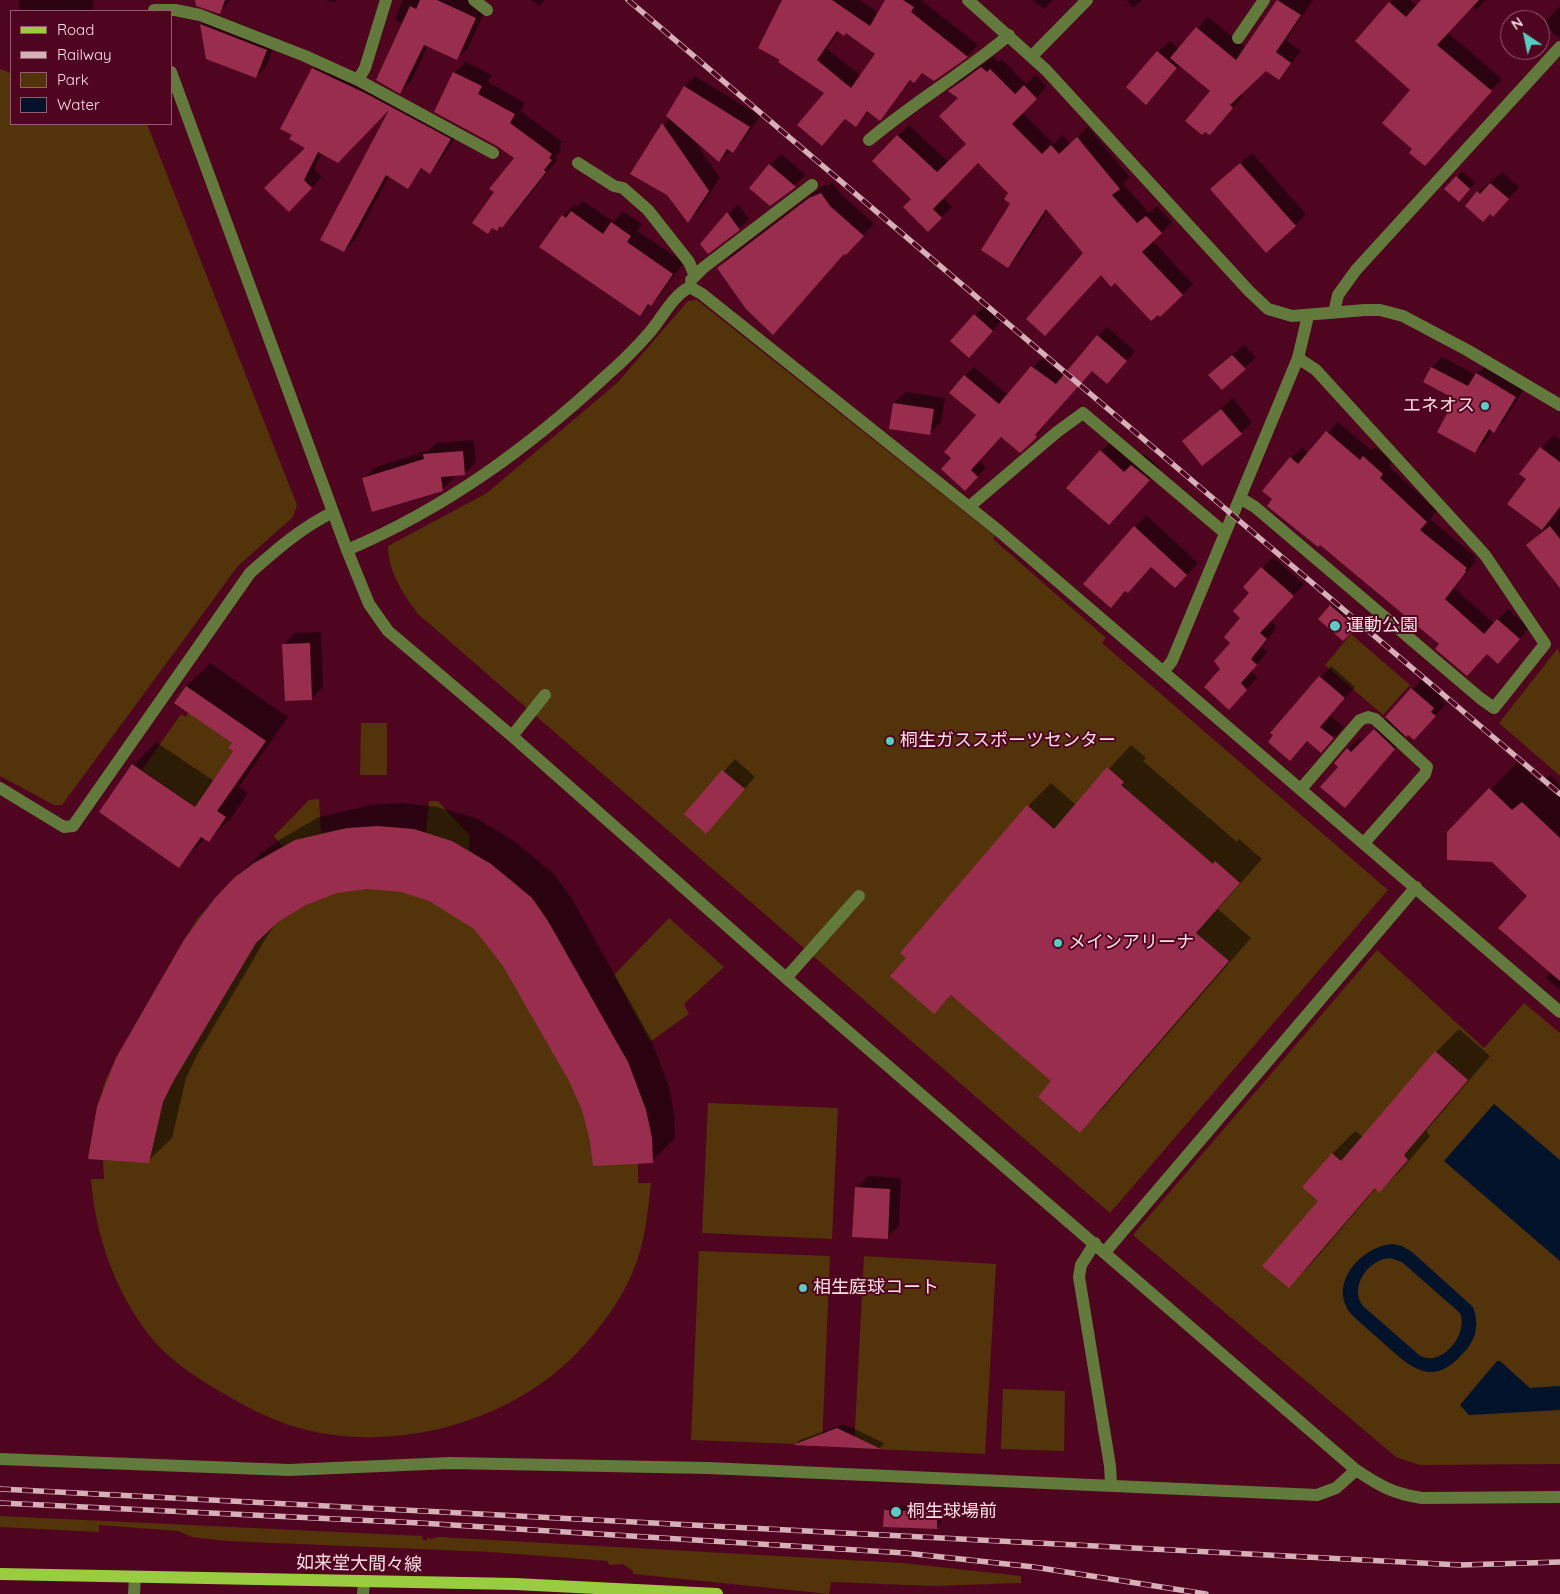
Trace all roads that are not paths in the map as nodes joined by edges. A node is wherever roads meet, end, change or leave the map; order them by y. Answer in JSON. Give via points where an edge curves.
{"nodes":[{"id":1,"x":386,"y":0,"type":"edge"},
{"id":2,"x":474,"y":0,"type":"edge"},
{"id":3,"x":968,"y":0,"type":"edge"},
{"id":4,"x":1088,"y":0,"type":"edge"},
{"id":5,"x":1264,"y":0,"type":"edge"},
{"id":6,"x":154,"y":7,"type":"edge"},
{"id":7,"x":487,"y":10,"type":"dead end"},
{"id":8,"x":1008,"y":34,"type":"junction"},
{"id":9,"x":1238,"y":38,"type":"dead end"},
{"id":10,"x":1560,"y":47,"type":"edge"},
{"id":11,"x":1032,"y":56,"type":"junction"},
{"id":12,"x":172,"y":75,"type":"edge"},
{"id":13,"x":358,"y":80,"type":"junction"},
{"id":14,"x":868,"y":140,"type":"dead end"},
{"id":15,"x":493,"y":153,"type":"dead end"},
{"id":16,"x":578,"y":163,"type":"dead end"},
{"id":17,"x":812,"y":185,"type":"dead end"},
{"id":18,"x":694,"y":274,"type":"junction"},
{"id":19,"x":690,"y":287,"type":"junction"},
{"id":20,"x":1334,"y":312,"type":"junction"},
{"id":21,"x":1308,"y":316,"type":"junction"},
{"id":22,"x":1298,"y":358,"type":"junction"},
{"id":23,"x":1560,"y":405,"type":"edge"},
{"id":24,"x":1240,"y":498,"type":"junction"},
{"id":25,"x":970,"y":506,"type":"junction"},
{"id":26,"x":333,"y":512,"type":"junction"},
{"id":27,"x":1225,"y":533,"type":"junction"},
{"id":28,"x":347,"y":550,"type":"junction"},
{"id":29,"x":1164,"y":671,"type":"junction"},
{"id":30,"x":545,"y":695,"type":"dead end"},
{"id":31,"x":512,"y":736,"type":"junction"},
{"id":32,"x":0,"y":788,"type":"edge"},
{"id":33,"x":1301,"y":789,"type":"junction"},
{"id":34,"x":1364,"y":843,"type":"junction"},
{"id":35,"x":1416,"y":887,"type":"junction"},
{"id":36,"x":859,"y":896,"type":"dead end"},
{"id":37,"x":786,"y":978,"type":"junction"},
{"id":38,"x":1560,"y":1012,"type":"edge"},
{"id":39,"x":1094,"y":1243,"type":"junction"},
{"id":40,"x":1104,"y":1252,"type":"junction"},
{"id":41,"x":0,"y":1459,"type":"edge"},
{"id":42,"x":1356,"y":1470,"type":"junction"},
{"id":43,"x":1111,"y":1484,"type":"junction"},
{"id":44,"x":1560,"y":1497,"type":"edge"},
{"id":45,"x":0,"y":1574,"type":"edge"},
{"id":46,"x":136,"y":1577,"type":"junction"},
{"id":47,"x":364,"y":1588,"type":"edge"},
{"id":48,"x":134,"y":1594,"type":"edge"},
{"id":49,"x":717,"y":1594,"type":"edge"}],
"edges":[{"from":1,"to":13,"type":"street","via":[[365,68]]},
{"from":2,"to":7,"type":"street"},
{"from":3,"to":8,"type":"street"},
{"from":4,"to":11,"type":"street"},
{"from":5,"to":9,"type":"street"},
{"from":6,"to":13,"type":"street","via":[[200,15]]},
{"from":8,"to":11,"type":"street"},
{"from":8,"to":14,"type":"street","via":[[990,52]]},
{"from":10,"to":20,"type":"street","via":[[1356,270],[1338,295]]},
{"from":11,"to":21,"type":"street","via":[[1261,304],[1278,313]]},
{"from":12,"to":26,"type":"street"},
{"from":13,"to":15,"type":"street"},
{"from":16,"to":18,"type":"street","via":[[614,186],[623,188],[648,210],[689,262]]},
{"from":17,"to":18,"type":"street"},
{"from":18,"to":19,"type":"street"},
{"from":19,"to":25,"type":"street"},
{"from":19,"to":28,"type":"street","via":[[614,368],[512,457],[421,513]]},
{"from":20,"to":21,"type":"street"},
{"from":20,"to":23,"type":"street","via":[[1380,310],[1403,316]]},
{"from":21,"to":22,"type":"street"},
{"from":22,"to":24,"type":"street"},
{"from":22,"to":24,"type":"street","via":[[1316,370],[1485,555],[1545,644],[1494,708],[1255,507]]},
{"from":24,"to":27,"type":"street"},
{"from":25,"to":27,"type":"street","via":[[1083,413]]},
{"from":25,"to":29,"type":"street"},
{"from":26,"to":28,"type":"street"},
{"from":26,"to":32,"type":"street","via":[[287,540],[250,573],[73,826],[64,827]]},
{"from":27,"to":29,"type":"street","via":[[1172,661]]},
{"from":28,"to":31,"type":"street","via":[[369,604],[388,630]]},
{"from":29,"to":33,"type":"street"},
{"from":30,"to":31,"type":"street"},
{"from":31,"to":37,"type":"street"},
{"from":33,"to":34,"type":"street"},
{"from":33,"to":34,"type":"street","via":[[1360,720],[1376,719],[1427,767],[1425,774]]},
{"from":34,"to":35,"type":"street"},
{"from":35,"to":38,"type":"street"},
{"from":35,"to":40,"type":"street"},
{"from":36,"to":37,"type":"street"},
{"from":37,"to":39,"type":"street"},
{"from":39,"to":40,"type":"street"},
{"from":39,"to":43,"type":"street","via":[[1081,1265],[1079,1277]]},
{"from":40,"to":42,"type":"street"},
{"from":41,"to":43,"type":"street","via":[[289,1470],[450,1463],[669,1467]]},
{"from":42,"to":43,"type":"street","via":[[1336,1488],[1317,1495]]},
{"from":42,"to":44,"type":"street","via":[[1383,1488],[1422,1498]]},
{"from":45,"to":46,"type":"main road","name":"如来堂大間々線"},
{"from":46,"to":47,"type":"main road","name":"如来堂大間々線"},
{"from":46,"to":48,"type":"street"},
{"from":47,"to":49,"type":"main road","name":"如来堂大間々線","via":[[559,1586]]}]}
